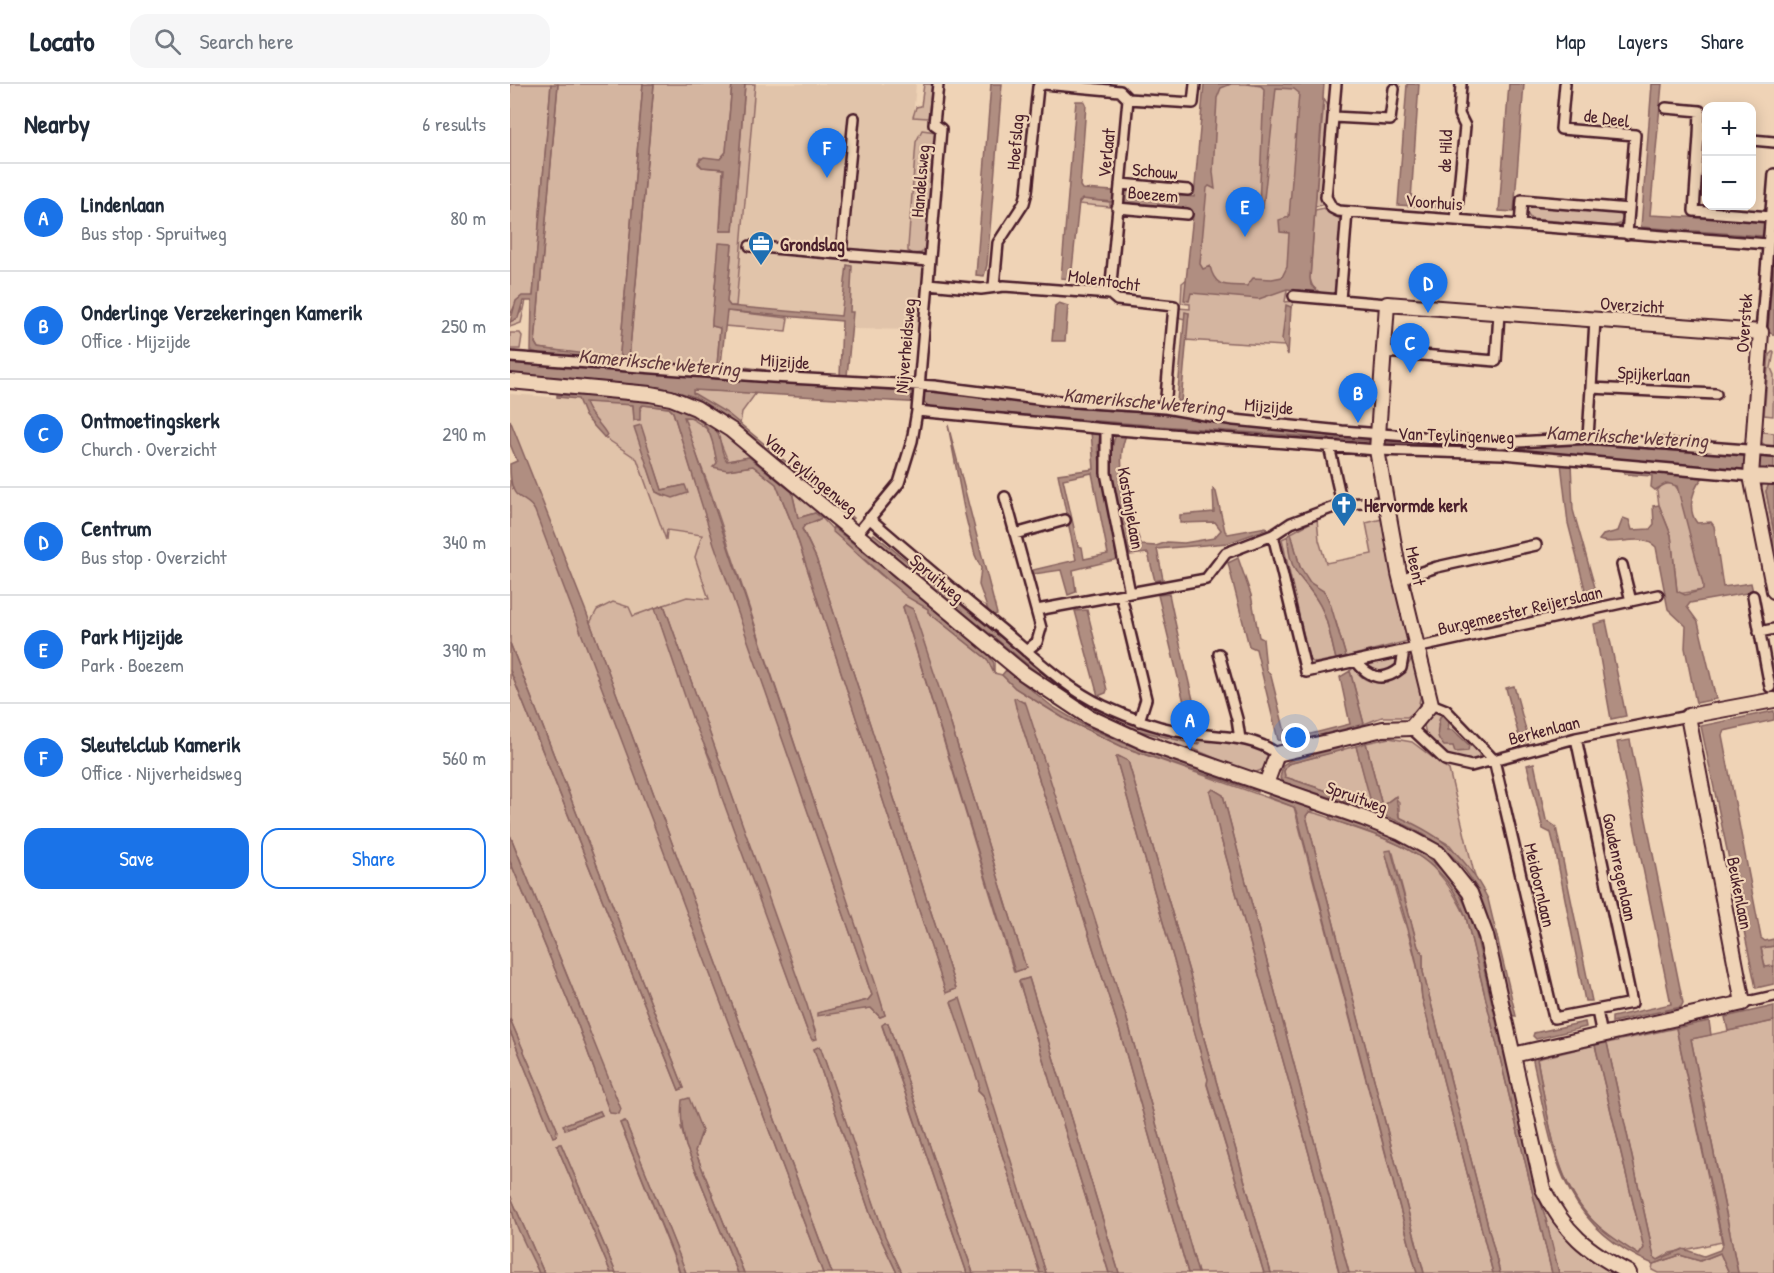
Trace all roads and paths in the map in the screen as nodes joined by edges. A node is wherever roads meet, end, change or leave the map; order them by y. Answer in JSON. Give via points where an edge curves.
{"nodes":[{"id":1,"x":938,"y":84,"type":"edge"},
{"id":2,"x":1195,"y":84,"type":"edge"},
{"id":3,"x":1336,"y":84,"type":"edge"},
{"id":4,"x":1461,"y":84,"type":"edge"},
{"id":5,"x":1565,"y":84,"type":"edge"},
{"id":6,"x":1394,"y":89,"type":"dead end"},
{"id":7,"x":1128,"y":99,"type":"junction"},
{"id":8,"x":1666,"y":108,"type":"dead end"},
{"id":9,"x":1333,"y":117,"type":"junction"},
{"id":10,"x":854,"y":118,"type":"dead end"},
{"id":11,"x":1702,"y":128,"type":"edge"},
{"id":12,"x":1756,"y":140,"type":"edge"},
{"id":13,"x":1774,"y":142,"type":"edge"},
{"id":14,"x":1702,"y":144,"type":"edge"},
{"id":15,"x":1774,"y":174,"type":"edge"},
{"id":16,"x":1120,"y":184,"type":"junction"},
{"id":17,"x":1188,"y":190,"type":"dead end"},
{"id":18,"x":1117,"y":208,"type":"junction"},
{"id":19,"x":1629,"y":209,"type":"junction"},
{"id":20,"x":1347,"y":212,"type":"junction"},
{"id":21,"x":1187,"y":214,"type":"dead end"},
{"id":22,"x":1771,"y":217,"type":"junction"},
{"id":23,"x":1456,"y":220,"type":"junction"},
{"id":24,"x":1520,"y":225,"type":"junction"},
{"id":25,"x":1627,"y":234,"type":"junction"},
{"id":26,"x":1768,"y":244,"type":"junction"},
{"id":27,"x":750,"y":246,"type":"dead end"},
{"id":28,"x":841,"y":254,"type":"junction"},
{"id":29,"x":930,"y":261,"type":"junction"},
{"id":30,"x":928,"y":284,"type":"junction"},
{"id":31,"x":994,"y":286,"type":"junction"},
{"id":32,"x":1110,"y":294,"type":"junction"},
{"id":33,"x":1294,"y":296,"type":"dead end"},
{"id":34,"x":1340,"y":300,"type":"junction"},
{"id":35,"x":1387,"y":304,"type":"junction"},
{"id":36,"x":1499,"y":314,"type":"junction"},
{"id":37,"x":1595,"y":320,"type":"junction"},
{"id":38,"x":1761,"y":332,"type":"junction"},
{"id":39,"x":1384,"y":352,"type":"junction"},
{"id":40,"x":510,"y":357,"type":"edge"},
{"id":41,"x":510,"y":381,"type":"edge"},
{"id":42,"x":918,"y":388,"type":"junction"},
{"id":43,"x":1591,"y":388,"type":"junction"},
{"id":44,"x":1716,"y":394,"type":"dead end"},
{"id":45,"x":917,"y":407,"type":"junction"},
{"id":46,"x":1165,"y":408,"type":"junction"},
{"id":47,"x":1106,"y":429,"type":"junction"},
{"id":48,"x":1588,"y":438,"type":"junction"},
{"id":49,"x":1377,"y":441,"type":"junction"},
{"id":50,"x":1329,"y":446,"type":"junction"},
{"id":51,"x":1753,"y":452,"type":"junction"},
{"id":52,"x":1774,"y":452,"type":"edge"},
{"id":53,"x":1751,"y":474,"type":"junction"},
{"id":54,"x":1774,"y":477,"type":"edge"},
{"id":55,"x":1005,"y":497,"type":"dead end"},
{"id":56,"x":1385,"y":502,"type":"junction"},
{"id":57,"x":1342,"y":504,"type":"junction"},
{"id":58,"x":869,"y":518,"type":"junction"},
{"id":59,"x":1065,"y":520,"type":"dead end"},
{"id":60,"x":856,"y":534,"type":"junction"},
{"id":61,"x":1015,"y":534,"type":"junction"},
{"id":62,"x":1273,"y":535,"type":"junction"},
{"id":63,"x":1536,"y":545,"type":"dead end"},
{"id":64,"x":1622,"y":565,"type":"dead end"},
{"id":65,"x":1400,"y":579,"type":"junction"},
{"id":66,"x":1774,"y":591,"type":"edge"},
{"id":67,"x":1125,"y":594,"type":"junction"},
{"id":68,"x":1658,"y":595,"type":"dead end"},
{"id":69,"x":1752,"y":596,"type":"dead end"},
{"id":70,"x":1631,"y":602,"type":"junction"},
{"id":71,"x":1038,"y":610,"type":"junction"},
{"id":72,"x":1774,"y":629,"type":"edge"},
{"id":73,"x":1759,"y":632,"type":"junction"},
{"id":74,"x":1410,"y":650,"type":"junction"},
{"id":75,"x":1026,"y":651,"type":"junction"},
{"id":76,"x":1219,"y":654,"type":"dead end"},
{"id":77,"x":1356,"y":661,"type":"junction"},
{"id":78,"x":1772,"y":693,"type":"edge"},
{"id":79,"x":1431,"y":704,"type":"junction"},
{"id":80,"x":1688,"y":716,"type":"junction"},
{"id":81,"x":1139,"y":721,"type":"junction"},
{"id":82,"x":1411,"y":728,"type":"junction"},
{"id":83,"x":1576,"y":738,"type":"junction"},
{"id":84,"x":1240,"y":739,"type":"junction"},
{"id":85,"x":1277,"y":754,"type":"junction"},
{"id":86,"x":1494,"y":760,"type":"junction"},
{"id":87,"x":1266,"y":784,"type":"junction"},
{"id":88,"x":1774,"y":996,"type":"edge"},
{"id":89,"x":1743,"y":1003,"type":"junction"},
{"id":90,"x":1597,"y":1011,"type":"junction"},
{"id":91,"x":1602,"y":1035,"type":"junction"},
{"id":92,"x":1513,"y":1055,"type":"junction"},
{"id":93,"x":1629,"y":1273,"type":"edge"}],
"edges":[{"from":1,"to":29,"type":"street","name":"Handelsweg","via":[[934,124],[941,129]]},
{"from":2,"to":7,"type":"street","via":[[1193,103]]},
{"from":3,"to":9,"type":"street"},
{"from":4,"to":23,"type":"street","name":"de Hild","via":[[1459,114],[1465,126]]},
{"from":5,"to":19,"type":"street","name":"de Deel","via":[[1561,129],[1635,135]]},
{"from":6,"to":9,"type":"street","via":[[1390,120]]},
{"from":7,"to":16,"type":"street","name":"Verlaat"},
{"from":7,"to":31,"type":"street","name":"Hoefslag","via":[[1120,91],[1044,84],[1038,87],[1027,192],[998,243]]},
{"from":8,"to":11,"type":"street","via":[[1700,111]]},
{"from":9,"to":20,"type":"street","via":[[1326,197],[1332,208]]},
{"from":10,"to":28,"type":"street"},
{"from":12,"to":13,"type":"street"},
{"from":14,"to":22,"type":"street","via":[[1694,211]]},
{"from":15,"to":22,"type":"street","name":"Overstek"},
{"from":16,"to":17,"type":"street","name":"Schouw"},
{"from":16,"to":18,"type":"street","name":"Verlaat"},
{"from":18,"to":21,"type":"street","name":"Boezem"},
{"from":18,"to":32,"type":"street","name":"Verlaat"},
{"from":19,"to":24,"type":"street","via":[[1522,200]]},
{"from":19,"to":25,"type":"street","name":"de Deel"},
{"from":20,"to":23,"type":"street","name":"Voorhuis"},
{"from":20,"to":34,"type":"street"},
{"from":22,"to":26,"type":"street","name":"Overstek"},
{"from":23,"to":24,"type":"street","name":"Voorhuis"},
{"from":24,"to":25,"type":"street","name":"Voorhuis"},
{"from":25,"to":26,"type":"street","name":"Voorhuis"},
{"from":26,"to":38,"type":"street","name":"Overstek"},
{"from":27,"to":28,"type":"street"},
{"from":28,"to":29,"type":"street"},
{"from":29,"to":30,"type":"street","name":"Handelsweg"},
{"from":30,"to":31,"type":"street","name":"Molentocht","via":[[981,289]]},
{"from":30,"to":42,"type":"street","name":"Nijverheidsweg"},
{"from":31,"to":32,"type":"street","name":"Molentocht"},
{"from":32,"to":46,"type":"street","name":"Molentocht","via":[[1117,300],[1174,306]]},
{"from":33,"to":34,"type":"street","name":"Overzicht"},
{"from":34,"to":35,"type":"street","name":"Overzicht"},
{"from":35,"to":36,"type":"street","name":"Overzicht"},
{"from":35,"to":39,"type":"street","name":"Meent"},
{"from":36,"to":37,"type":"street","name":"Overzicht"},
{"from":36,"to":39,"type":"street","via":[[1496,361]]},
{"from":37,"to":38,"type":"street","name":"Overzicht"},
{"from":37,"to":43,"type":"street","name":"Spijkerlaan"},
{"from":38,"to":51,"type":"street","name":"Overstek"},
{"from":39,"to":49,"type":"street","name":"Meent"},
{"from":40,"to":42,"type":"street","name":"Mijzijde"},
{"from":41,"to":60,"type":"street","name":"Van Teylingenweg","via":[[650,394],[696,408],[731,430]]},
{"from":42,"to":45,"type":"street","name":"Nijverheidsweg"},
{"from":42,"to":46,"type":"street","name":"Mijzijde"},
{"from":43,"to":44,"type":"street","name":"Spijkerlaan"},
{"from":43,"to":48,"type":"street","name":"Spijkerlaan"},
{"from":45,"to":47,"type":"street","name":"Van Teylingenweg"},
{"from":45,"to":58,"type":"street","name":"Van Teylingenweg","via":[[899,483]]},
{"from":46,"to":49,"type":"street","name":"Mijzijde"},
{"from":47,"to":50,"type":"street","name":"Van Teylingenweg"},
{"from":47,"to":67,"type":"street","name":"Kastanjelaan","via":[[1106,473]]},
{"from":48,"to":49,"type":"street","name":"Mijzijde","via":[[1500,443]]},
{"from":48,"to":51,"type":"street","name":"Mijzijde"},
{"from":49,"to":50,"type":"street","name":"Van Teylingenweg"},
{"from":49,"to":53,"type":"street","name":"Van Teylingenweg"},
{"from":49,"to":56,"type":"street","name":"Meent"},
{"from":50,"to":57,"type":"street"},
{"from":51,"to":52,"type":"street","name":"Mijzijde"},
{"from":51,"to":53,"type":"street","name":"Overstek"},
{"from":53,"to":54,"type":"street","name":"Van Teylingenweg"},
{"from":53,"to":66,"type":"street"},
{"from":55,"to":61,"type":"street"},
{"from":56,"to":57,"type":"street"},
{"from":56,"to":65,"type":"street","name":"Meent"},
{"from":57,"to":62,"type":"street","via":[[1291,523]]},
{"from":58,"to":60,"type":"street","name":"Van Teylingenweg"},
{"from":58,"to":75,"type":"street"},
{"from":59,"to":61,"type":"street"},
{"from":60,"to":87,"type":"street","name":"Spruitweg","via":[[1023,673],[1080,712],[1146,743]]},
{"from":61,"to":71,"type":"street"},
{"from":62,"to":67,"type":"street","via":[[1226,553],[1206,579]]},
{"from":62,"to":77,"type":"street","name":"Burgemeester Reijerslaan","via":[[1306,672]]},
{"from":63,"to":65,"type":"street"},
{"from":64,"to":70,"type":"street","name":"Burgemeester Reijerslaan"},
{"from":65,"to":74,"type":"street","name":"Meent"},
{"from":67,"to":71,"type":"street"},
{"from":67,"to":81,"type":"street","name":"Kastanjelaan","via":[[1146,699]]},
{"from":68,"to":70,"type":"street","name":"Burgemeester Reijerslaan"},
{"from":69,"to":73,"type":"street"},
{"from":70,"to":74,"type":"street","name":"Burgemeester Reijerslaan"},
{"from":71,"to":75,"type":"street","via":[[1041,628],[1037,642]]},
{"from":72,"to":73,"type":"street"},
{"from":73,"to":78,"type":"street"},
{"from":74,"to":77,"type":"street","name":"Burgemeester Reijerslaan"},
{"from":74,"to":77,"type":"street","via":[[1401,668],[1387,676],[1365,674]]},
{"from":74,"to":79,"type":"street","name":"Meent"},
{"from":75,"to":81,"type":"street","via":[[1079,692]]},
{"from":76,"to":84,"type":"street"},
{"from":78,"to":80,"type":"street"},
{"from":79,"to":82,"type":"street"},
{"from":79,"to":86,"type":"street","name":"Berkenlaan","via":[[1446,710]]},
{"from":80,"to":83,"type":"street","name":"Berkenlaan"},
{"from":80,"to":89,"type":"street","name":"Beukenlaan"},
{"from":81,"to":84,"type":"street","via":[[1205,736]]},
{"from":82,"to":85,"type":"street","via":[[1383,729]]},
{"from":82,"to":86,"type":"street","via":[[1452,763],[1471,766]]},
{"from":83,"to":86,"type":"street","name":"Berkenlaan"},
{"from":83,"to":90,"type":"street","name":"Goudenregenlaan","via":[[1632,1003]]},
{"from":84,"to":85,"type":"street","via":[[1265,744]]},
{"from":85,"to":87,"type":"street"},
{"from":86,"to":90,"type":"street","name":"Meidoornlaan","via":[[1554,1018]]},
{"from":87,"to":92,"type":"street","name":"Spruitweg","via":[[1401,833],[1438,853],[1470,893],[1486,936]]},
{"from":88,"to":89,"type":"street"},
{"from":89,"to":91,"type":"street"},
{"from":90,"to":91,"type":"street"},
{"from":91,"to":92,"type":"street"},
{"from":92,"to":93,"type":"street","name":"Spruitweg","via":[[1543,1189],[1557,1218],[1595,1255]]}]}
